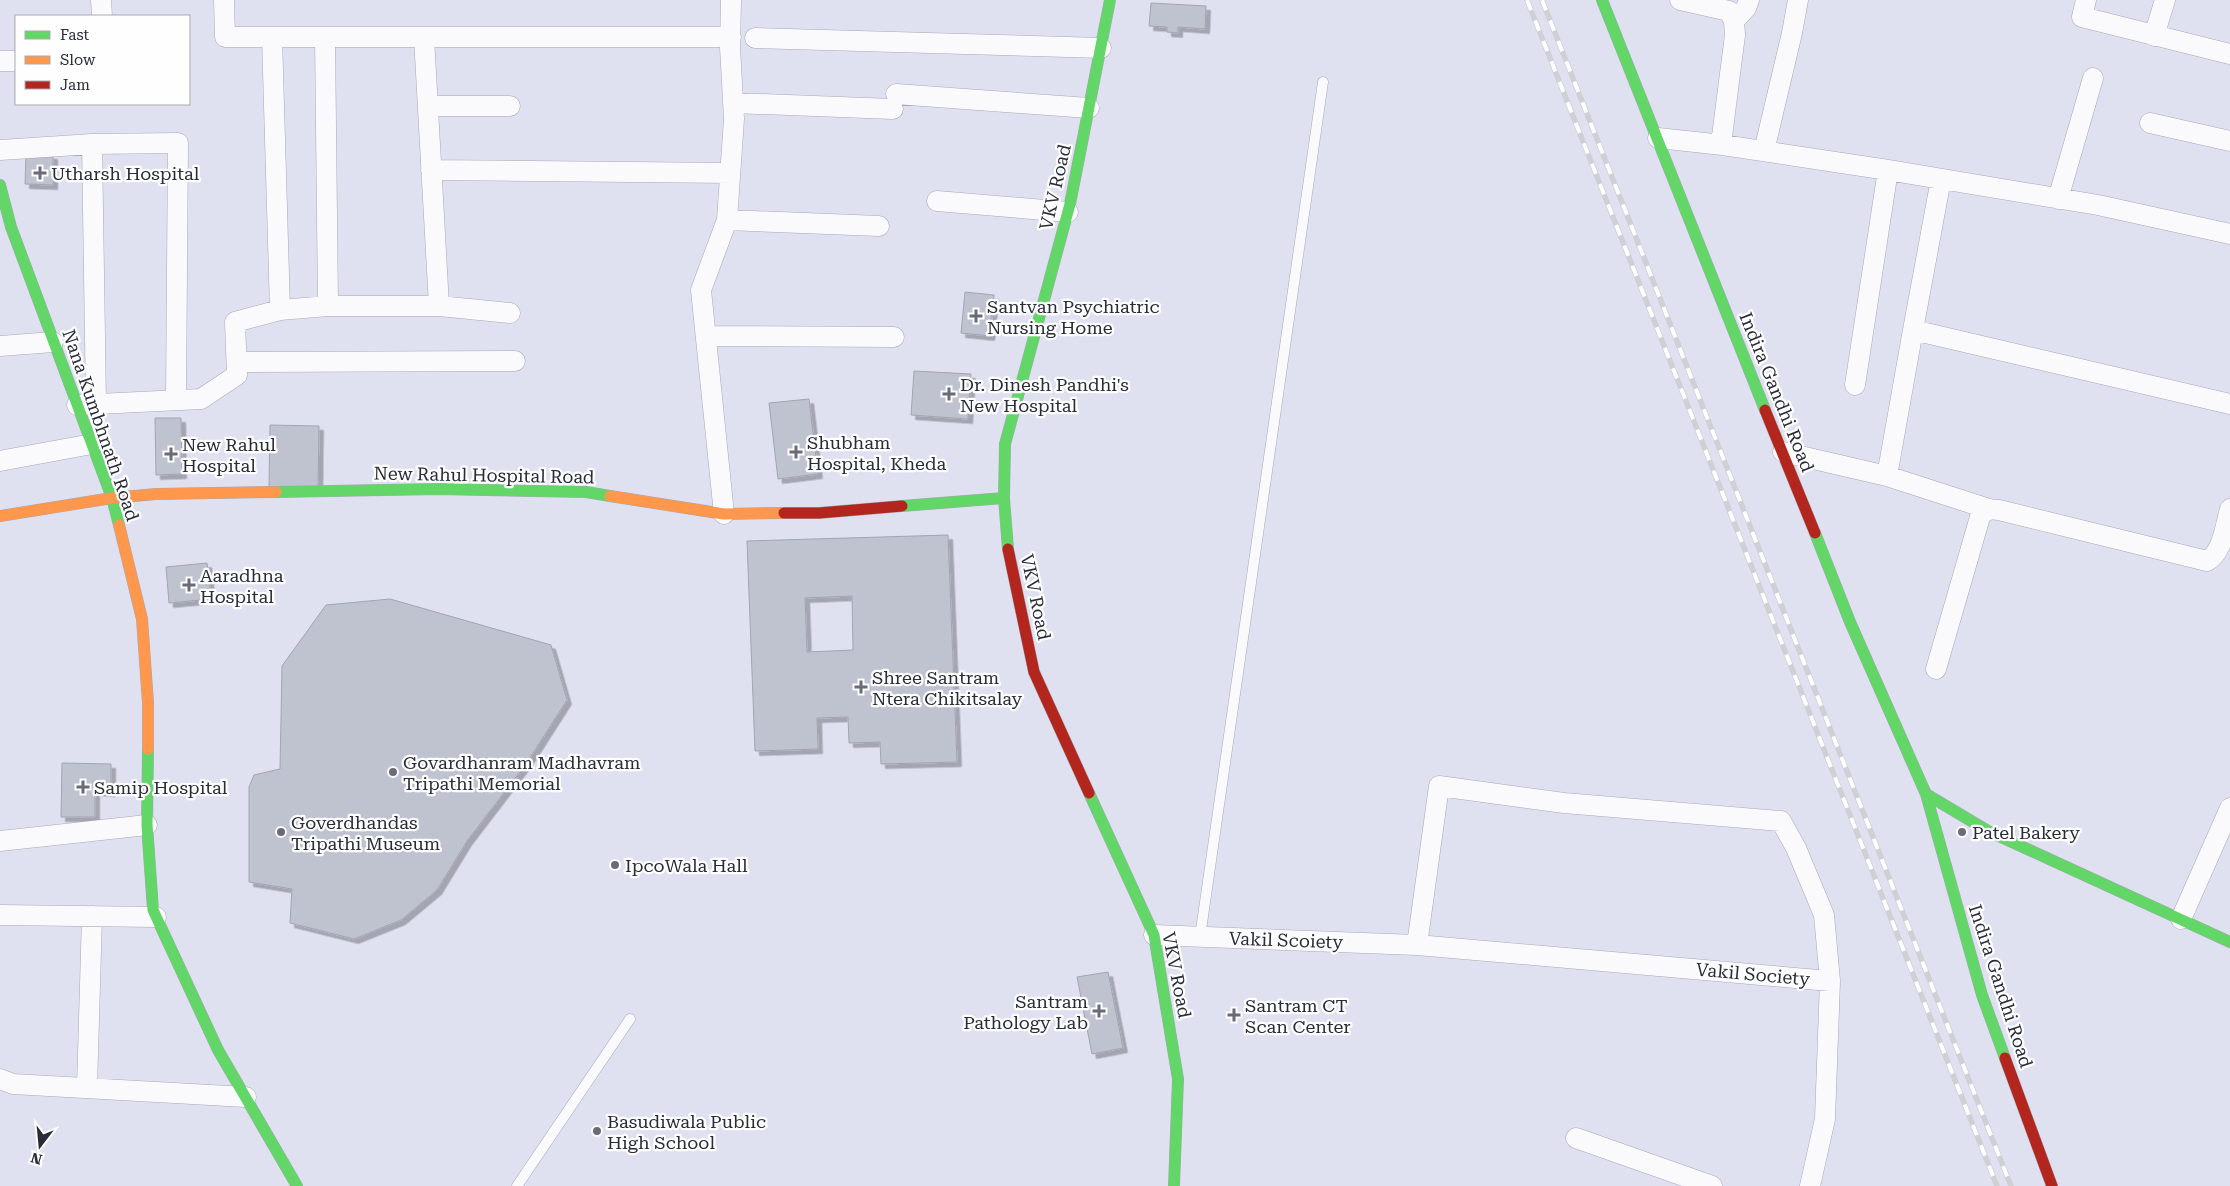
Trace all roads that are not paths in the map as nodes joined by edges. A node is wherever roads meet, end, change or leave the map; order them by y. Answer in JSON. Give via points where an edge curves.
{"nodes":[{"id":1,"x":101,"y":0,"type":"edge"},
{"id":2,"x":224,"y":0,"type":"edge"},
{"id":3,"x":731,"y":0,"type":"edge"},
{"id":4,"x":1110,"y":0,"type":"edge"},
{"id":5,"x":1602,"y":0,"type":"edge"},
{"id":6,"x":1680,"y":0,"type":"edge"},
{"id":7,"x":1749,"y":0,"type":"edge"},
{"id":8,"x":1798,"y":0,"type":"edge"},
{"id":9,"x":2086,"y":0,"type":"edge"},
{"id":10,"x":2165,"y":0,"type":"edge"},
{"id":11,"x":102,"y":15,"type":"edge"},
{"id":12,"x":1734,"y":21,"type":"junction"},
{"id":13,"x":325,"y":36,"type":"junction"},
{"id":14,"x":2154,"y":36,"type":"junction"},
{"id":15,"x":272,"y":37,"type":"junction"},
{"id":16,"x":424,"y":37,"type":"junction"},
{"id":17,"x":730,"y":37,"type":"junction"},
{"id":18,"x":755,"y":38,"type":"dead end"},
{"id":19,"x":1101,"y":48,"type":"junction"},
{"id":20,"x":2229,"y":51,"type":"edge"},
{"id":21,"x":15,"y":60,"type":"edge"},
{"id":22,"x":0,"y":61,"type":"edge"},
{"id":23,"x":2093,"y":78,"type":"dead end"},
{"id":24,"x":1323,"y":82,"type":"dead end"},
{"id":25,"x":733,"y":103,"type":"junction"},
{"id":26,"x":428,"y":106,"type":"junction"},
{"id":27,"x":510,"y":106,"type":"dead end"},
{"id":28,"x":1089,"y":108,"type":"junction"},
{"id":29,"x":2150,"y":123,"type":"dead end"},
{"id":30,"x":1658,"y":138,"type":"junction"},
{"id":31,"x":2230,"y":141,"type":"edge"},
{"id":32,"x":92,"y":144,"type":"junction"},
{"id":33,"x":1721,"y":144,"type":"junction"},
{"id":34,"x":0,"y":150,"type":"edge"},
{"id":35,"x":1764,"y":151,"type":"junction"},
{"id":36,"x":431,"y":170,"type":"junction"},
{"id":37,"x":1888,"y":170,"type":"junction"},
{"id":38,"x":730,"y":173,"type":"junction"},
{"id":39,"x":1940,"y":179,"type":"junction"},
{"id":40,"x":0,"y":185,"type":"edge"},
{"id":41,"x":2058,"y":199,"type":"junction"},
{"id":42,"x":937,"y":201,"type":"dead end"},
{"id":43,"x":3,"y":209,"type":"edge"},
{"id":44,"x":1068,"y":212,"type":"junction"},
{"id":45,"x":727,"y":220,"type":"junction"},
{"id":46,"x":879,"y":226,"type":"dead end"},
{"id":47,"x":2229,"y":231,"type":"edge"},
{"id":48,"x":328,"y":306,"type":"junction"},
{"id":49,"x":439,"y":306,"type":"junction"},
{"id":50,"x":280,"y":310,"type":"junction"},
{"id":51,"x":510,"y":313,"type":"dead end"},
{"id":52,"x":1913,"y":330,"type":"junction"},
{"id":53,"x":706,"y":336,"type":"junction"},
{"id":54,"x":894,"y":337,"type":"dead end"},
{"id":55,"x":53,"y":342,"type":"junction"},
{"id":56,"x":0,"y":346,"type":"edge"},
{"id":57,"x":515,"y":361,"type":"dead end"},
{"id":58,"x":236,"y":362,"type":"junction"},
{"id":59,"x":1856,"y":385,"type":"dead end"},
{"id":60,"x":176,"y":400,"type":"junction"},
{"id":61,"x":2230,"y":404,"type":"edge"},
{"id":62,"x":86,"y":405,"type":"junction"},
{"id":63,"x":92,"y":444,"type":"junction"},
{"id":64,"x":1783,"y":452,"type":"junction"},
{"id":65,"x":0,"y":461,"type":"edge"},
{"id":66,"x":1888,"y":476,"type":"junction"},
{"id":67,"x":112,"y":498,"type":"junction"},
{"id":68,"x":1004,"y":498,"type":"junction"},
{"id":69,"x":1989,"y":509,"type":"junction"},
{"id":70,"x":2230,"y":509,"type":"edge"},
{"id":71,"x":724,"y":514,"type":"junction"},
{"id":72,"x":0,"y":516,"type":"edge"},
{"id":73,"x":1936,"y":669,"type":"dead end"},
{"id":74,"x":1926,"y":794,"type":"junction"},
{"id":75,"x":2230,"y":808,"type":"edge"},
{"id":76,"x":146,"y":825,"type":"junction"},
{"id":77,"x":0,"y":841,"type":"edge"},
{"id":78,"x":0,"y":915,"type":"edge"},
{"id":79,"x":92,"y":916,"type":"junction"},
{"id":80,"x":156,"y":917,"type":"junction"},
{"id":81,"x":2180,"y":919,"type":"junction"},
{"id":82,"x":1154,"y":935,"type":"junction"},
{"id":83,"x":1200,"y":937,"type":"junction"},
{"id":84,"x":2230,"y":942,"type":"edge"},
{"id":85,"x":1417,"y":946,"type":"junction"},
{"id":86,"x":1830,"y":980,"type":"junction"},
{"id":87,"x":630,"y":1019,"type":"dead end"},
{"id":88,"x":0,"y":1079,"type":"edge"},
{"id":89,"x":87,"y":1088,"type":"junction"},
{"id":90,"x":246,"y":1097,"type":"junction"},
{"id":91,"x":1576,"y":1138,"type":"dead end"},
{"id":92,"x":297,"y":1186,"type":"edge"},
{"id":93,"x":517,"y":1186,"type":"edge"},
{"id":94,"x":1174,"y":1186,"type":"edge"},
{"id":95,"x":1712,"y":1186,"type":"edge"},
{"id":96,"x":1810,"y":1186,"type":"edge"},
{"id":97,"x":2052,"y":1186,"type":"edge"}],
"edges":[{"from":1,"to":11,"type":"street"},
{"from":2,"to":15,"type":"street","via":[[225,37]]},
{"from":3,"to":17,"type":"street"},
{"from":4,"to":19,"type":"street","name":"VKV Road"},
{"from":5,"to":30,"type":"street","name":"Indira Gandhi Road"},
{"from":6,"to":12,"type":"street","via":[[1729,11]]},
{"from":7,"to":12,"type":"street"},
{"from":8,"to":35,"type":"street"},
{"from":9,"to":14,"type":"street","via":[[2082,17]]},
{"from":10,"to":14,"type":"street"},
{"from":12,"to":33,"type":"street"},
{"from":13,"to":15,"type":"street"},
{"from":13,"to":16,"type":"street"},
{"from":13,"to":48,"type":"street"},
{"from":14,"to":20,"type":"street"},
{"from":15,"to":50,"type":"street"},
{"from":16,"to":17,"type":"street"},
{"from":16,"to":26,"type":"street"},
{"from":17,"to":25,"type":"street"},
{"from":18,"to":19,"type":"street"},
{"from":19,"to":28,"type":"street","name":"VKV Road"},
{"from":21,"to":22,"type":"street"},
{"from":23,"to":41,"type":"street"},
{"from":24,"to":83,"type":"lane"},
{"from":25,"to":28,"type":"street","via":[[894,102]]},
{"from":25,"to":38,"type":"street"},
{"from":26,"to":27,"type":"street"},
{"from":26,"to":36,"type":"street"},
{"from":28,"to":44,"type":"street","name":"VKV Road"},
{"from":29,"to":31,"type":"street"},
{"from":30,"to":33,"type":"street"},
{"from":30,"to":64,"type":"street","name":"Indira Gandhi Road"},
{"from":32,"to":34,"type":"street"},
{"from":32,"to":60,"type":"street","via":[[178,143]]},
{"from":32,"to":62,"type":"street"},
{"from":33,"to":35,"type":"street"},
{"from":35,"to":37,"type":"street"},
{"from":36,"to":38,"type":"street"},
{"from":36,"to":49,"type":"street"},
{"from":37,"to":39,"type":"street"},
{"from":37,"to":59,"type":"street"},
{"from":38,"to":45,"type":"street"},
{"from":39,"to":41,"type":"street"},
{"from":39,"to":52,"type":"street"},
{"from":40,"to":43,"type":"street","name":"Nana Kumbhnath Road"},
{"from":41,"to":47,"type":"street"},
{"from":42,"to":44,"type":"street"},
{"from":43,"to":55,"type":"street","name":"Nana Kumbhnath Road"},
{"from":44,"to":68,"type":"street","name":"VKV Road","via":[[1005,444]]},
{"from":45,"to":46,"type":"street"},
{"from":45,"to":53,"type":"street","via":[[701,290]]},
{"from":48,"to":49,"type":"street"},
{"from":48,"to":50,"type":"street"},
{"from":49,"to":51,"type":"street"},
{"from":50,"to":58,"type":"street","via":[[235,322]]},
{"from":52,"to":61,"type":"street"},
{"from":52,"to":66,"type":"street"},
{"from":53,"to":54,"type":"street"},
{"from":53,"to":71,"type":"street"},
{"from":55,"to":56,"type":"street"},
{"from":55,"to":62,"type":"street","name":"Nana Kumbhnath Road"},
{"from":57,"to":58,"type":"street"},
{"from":58,"to":60,"type":"street","via":[[237,375],[201,399]]},
{"from":60,"to":62,"type":"street"},
{"from":62,"to":63,"type":"street","name":"Nana Kumbhnath Road"},
{"from":63,"to":65,"type":"street"},
{"from":63,"to":67,"type":"street","name":"Nana Kumbhnath Road"},
{"from":64,"to":66,"type":"street"},
{"from":64,"to":74,"type":"street","name":"Indira Gandhi Road","via":[[1850,622]]},
{"from":66,"to":69,"type":"street"},
{"from":67,"to":71,"type":"street","name":"New Rahul Hospital Road","via":[[156,494],[438,489],[586,492]]},
{"from":67,"to":72,"type":"street","name":"New Rahul Hospital Road"},
{"from":67,"to":76,"type":"street","name":"Nana Kumbhnath Road","via":[[142,619],[148,703]]},
{"from":68,"to":71,"type":"street","name":"New Rahul Hospital Road","via":[[819,513]]},
{"from":68,"to":82,"type":"street","name":"VKV Road","via":[[1008,550],[1034,672]]},
{"from":69,"to":70,"type":"street","via":[[2207,561],[2218,551]]},
{"from":69,"to":73,"type":"street","via":[[1980,517]]},
{"from":74,"to":81,"type":"street","via":[[1988,831]]},
{"from":74,"to":97,"type":"street","name":"Indira Gandhi Road","via":[[1982,995]]},
{"from":75,"to":81,"type":"street"},
{"from":76,"to":77,"type":"street"},
{"from":76,"to":80,"type":"street","name":"Nana Kumbhnath Road"},
{"from":78,"to":79,"type":"street"},
{"from":79,"to":80,"type":"street"},
{"from":79,"to":89,"type":"street"},
{"from":80,"to":90,"type":"street","name":"Nana Kumbhnath Road","via":[[218,1050]]},
{"from":81,"to":84,"type":"street"},
{"from":82,"to":83,"type":"street","name":"Vakil Scoiety"},
{"from":82,"to":94,"type":"street","name":"VKV Road","via":[[1178,1079]]},
{"from":83,"to":85,"type":"street","name":"Vakil Scoiety"},
{"from":85,"to":86,"type":"street","name":"Vakil Society"},
{"from":85,"to":86,"type":"street","name":"Vakil Society","via":[[1440,786],[1564,803],[1781,821],[1824,915]]},
{"from":86,"to":96,"type":"street","via":[[1825,1119]]},
{"from":87,"to":93,"type":"lane"},
{"from":88,"to":89,"type":"street","via":[[14,1084]]},
{"from":89,"to":90,"type":"street"},
{"from":90,"to":92,"type":"street","name":"Nana Kumbhnath Road"},
{"from":91,"to":95,"type":"street"}]}
